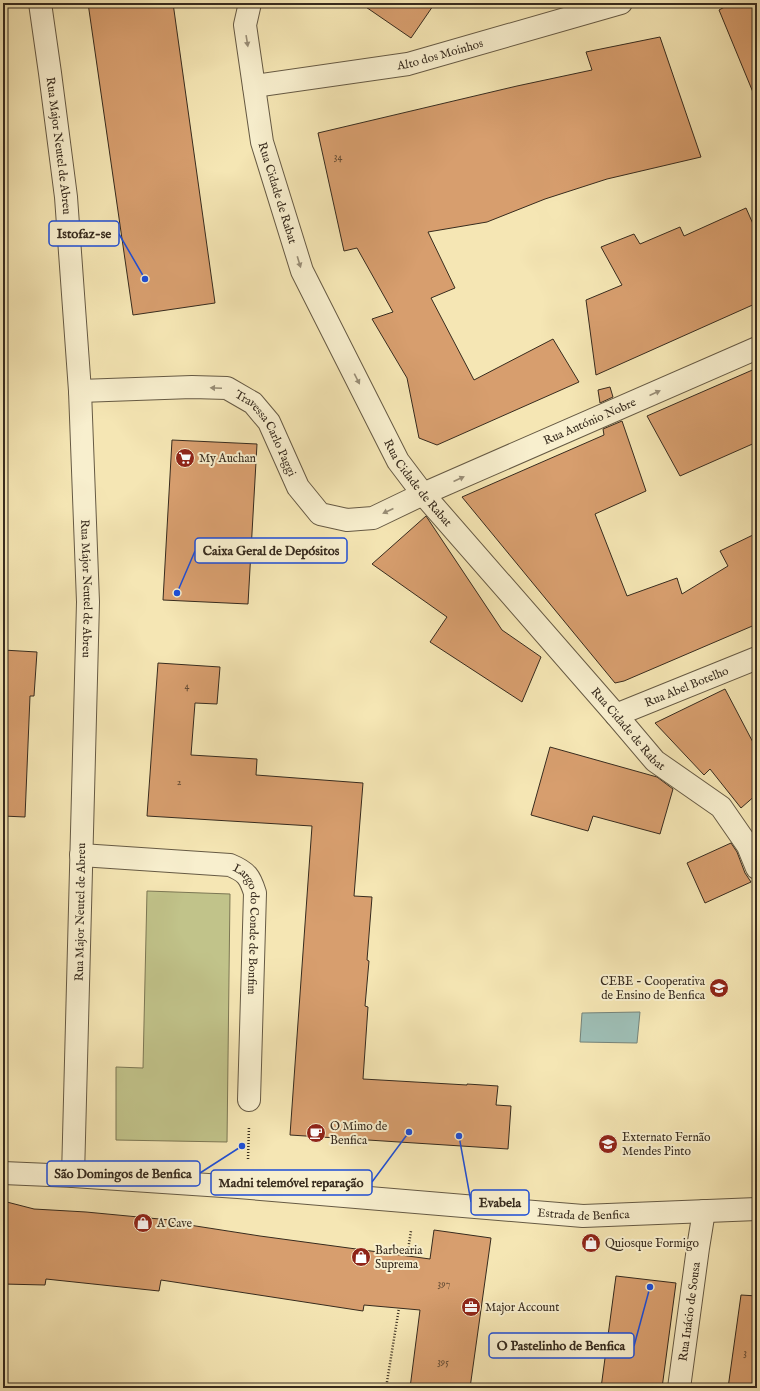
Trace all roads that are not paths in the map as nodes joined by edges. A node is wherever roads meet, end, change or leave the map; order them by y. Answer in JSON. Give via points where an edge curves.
{"nodes":[{"id":1,"x":40,"y":3,"type":"edge"},
{"id":2,"x":250,"y":3,"type":"edge"},
{"id":3,"x":622,"y":3,"type":"edge"},
{"id":4,"x":254,"y":86,"type":"junction"},
{"id":5,"x":757,"y":348,"type":"edge"},
{"id":6,"x":80,"y":391,"type":"junction"},
{"id":7,"x":423,"y":494,"type":"junction"},
{"id":8,"x":757,"y":658,"type":"edge"},
{"id":9,"x":616,"y":715,"type":"junction"},
{"id":10,"x":81,"y":855,"type":"junction"},
{"id":11,"x":757,"y":868,"type":"edge"},
{"id":12,"x":249,"y":1100,"type":"road end"},
{"id":13,"x":3,"y":1173,"type":"edge"},
{"id":14,"x":73,"y":1176,"type":"junction"},
{"id":15,"x":757,"y":1209,"type":"edge"},
{"id":16,"x":704,"y":1211,"type":"junction"},
{"id":17,"x":679,"y":1388,"type":"edge"}],
"edges":[{"from":1,"to":6,"type":"street","name":"Rua Major Neutel de Abreu","via":[[66,197]]},
{"from":2,"to":4,"type":"street","name":"Rua Cidade de Rabat","one_way":true,"via":[[245,25]]},
{"from":3,"to":4,"type":"street","name":"Alto dos Moinhos","via":[[408,64]]},
{"from":4,"to":7,"type":"street","name":"Rua Cidade de Rabat","one_way":true,"via":[[262,142],[302,271],[398,461]]},
{"from":7,"to":5,"type":"street","name":"Rua António Nobre","one_way":true},
{"from":7,"to":6,"type":"street","name":"Travessa Carlo Paggi","one_way":true,"via":[[374,518],[347,520],[320,514],[298,487],[269,422],[253,403],[227,388]]},
{"from":6,"to":10,"type":"street","name":"Rua Major Neutel de Abreu","via":[[88,602]]},
{"from":7,"to":9,"type":"street","name":"Rua Cidade de Rabat"},
{"from":8,"to":9,"type":"street","name":"Rua Abel Botelho"},
{"from":9,"to":11,"type":"street","name":"Rua Cidade de Rabat","via":[[655,761],[721,807],[748,846]]},
{"from":10,"to":12,"type":"street","name":"Largo do Conde de Bonfim","via":[[230,865],[242,870],[250,879],[255,893]]},
{"from":10,"to":14,"type":"street","name":"Rua Major Neutel de Abreu"},
{"from":13,"to":14,"type":"street","name":"Estrada de Benfica"},
{"from":14,"to":16,"type":"street","name":"Estrada de Benfica","via":[[584,1216]]},
{"from":15,"to":16,"type":"street","name":"Estrada de Benfica"},
{"from":16,"to":17,"type":"street","name":"Rua Inácio de Sousa"}]}
